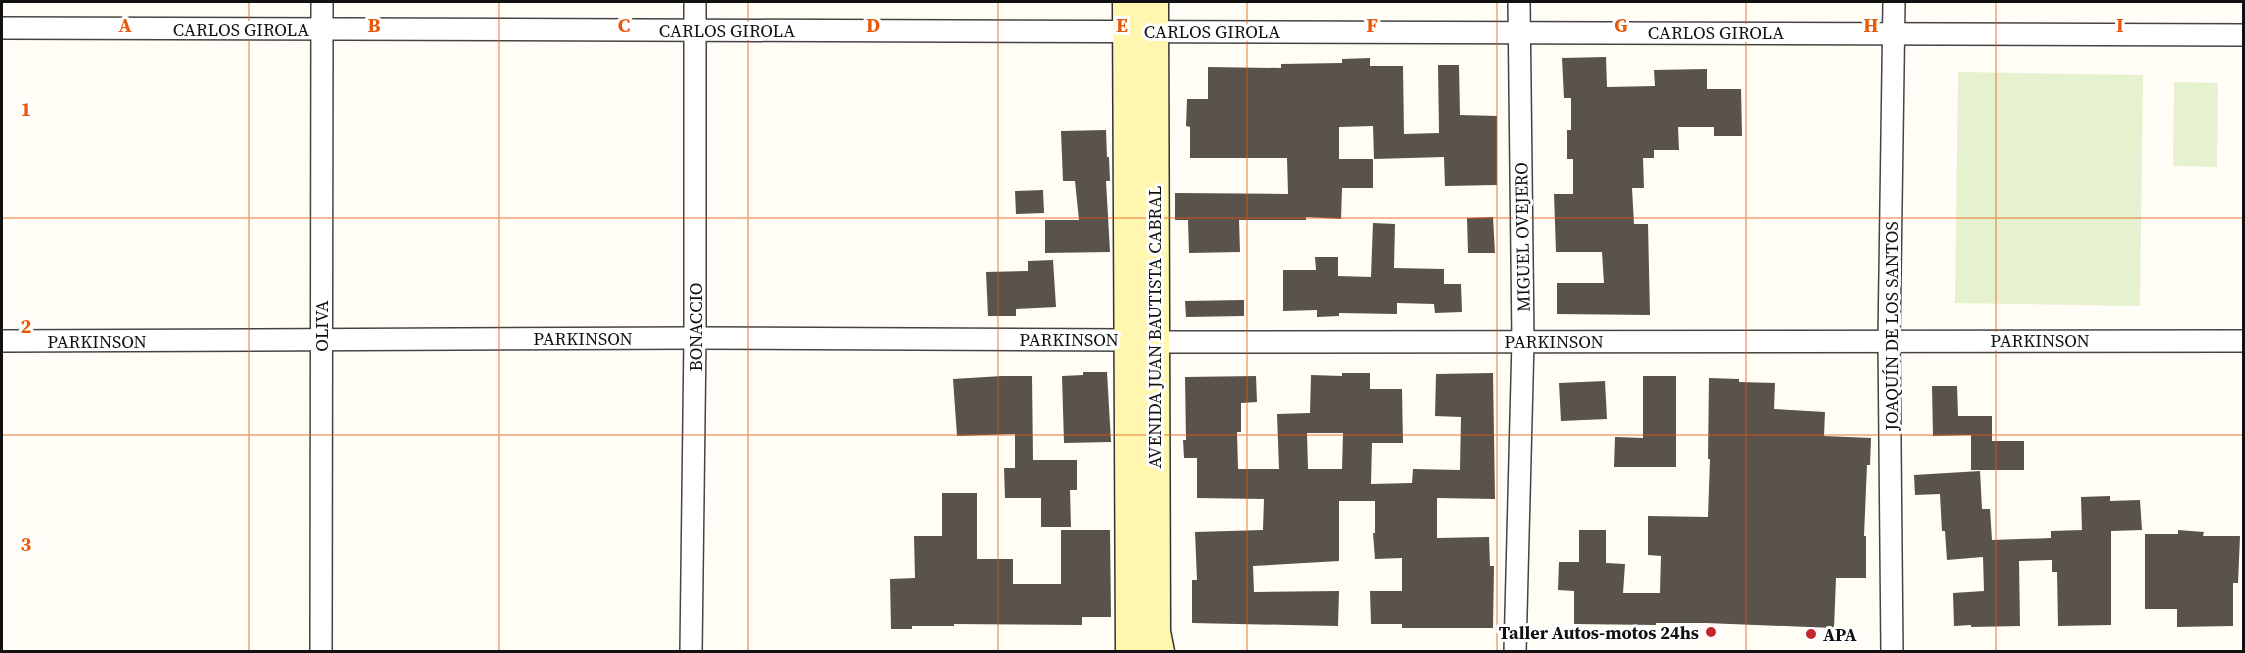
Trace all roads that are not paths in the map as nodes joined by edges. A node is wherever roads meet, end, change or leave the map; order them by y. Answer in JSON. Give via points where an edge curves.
{"nodes":[{"id":1,"x":322,"y":2,"type":"edge"},
{"id":2,"x":695,"y":2,"type":"edge"},
{"id":3,"x":1153,"y":2,"type":"edge"},
{"id":4,"x":1520,"y":2,"type":"edge"},
{"id":5,"x":1894,"y":2,"type":"edge"},
{"id":6,"x":1136,"y":21,"type":"edge"},
{"id":7,"x":2,"y":28,"type":"edge"},
{"id":8,"x":322,"y":29,"type":"junction"},
{"id":9,"x":695,"y":30,"type":"junction"},
{"id":10,"x":1520,"y":31,"type":"junction"},
{"id":11,"x":1894,"y":33,"type":"junction"},
{"id":12,"x":2244,"y":35,"type":"edge"},
{"id":13,"x":695,"y":338,"type":"junction"},
{"id":14,"x":321,"y":340,"type":"junction"},
{"id":15,"x":1523,"y":340,"type":"junction"},
{"id":16,"x":1889,"y":340,"type":"junction"},
{"id":17,"x":2244,"y":340,"type":"edge"},
{"id":18,"x":2,"y":341,"type":"edge"},
{"id":19,"x":1140,"y":341,"type":"junction"},
{"id":20,"x":321,"y":651,"type":"edge"},
{"id":21,"x":690,"y":651,"type":"edge"},
{"id":22,"x":1131,"y":651,"type":"edge"},
{"id":23,"x":1159,"y":651,"type":"edge"},
{"id":24,"x":1515,"y":651,"type":"edge"},
{"id":25,"x":1892,"y":651,"type":"edge"}],
"edges":[{"from":1,"to":8,"type":"street","name":"OLIVA"},
{"from":2,"to":9,"type":"street","name":"BONACCIO"},
{"from":3,"to":6,"type":"main road","name":"AVENIDA JUAN BAUTISTA CABRAL"},
{"from":4,"to":10,"type":"street","name":"MIGUEL OVEJERO"},
{"from":5,"to":11,"type":"street","name":"JOAQUÍN DE LOS SANTOS"},
{"from":6,"to":9,"type":"street","name":"CARLOS GIROLA"},
{"from":6,"to":10,"type":"street","name":"CARLOS GIROLA"},
{"from":6,"to":19,"type":"main road","name":"AVENIDA JUAN BAUTISTA CABRAL"},
{"from":7,"to":8,"type":"street","name":"CARLOS GIROLA"},
{"from":8,"to":9,"type":"street","name":"CARLOS GIROLA"},
{"from":8,"to":14,"type":"street","name":"OLIVA"},
{"from":9,"to":13,"type":"street","name":"BONACCIO"},
{"from":10,"to":11,"type":"street","name":"CARLOS GIROLA"},
{"from":10,"to":15,"type":"street","name":"MIGUEL OVEJERO"},
{"from":11,"to":12,"type":"street","name":"CARLOS GIROLA"},
{"from":11,"to":16,"type":"street","name":"JOAQUÍN DE LOS SANTOS"},
{"from":13,"to":14,"type":"street","name":"PARKINSON"},
{"from":13,"to":19,"type":"street","name":"PARKINSON"},
{"from":13,"to":21,"type":"street","name":"BONACCIO"},
{"from":14,"to":18,"type":"street","name":"PARKINSON"},
{"from":14,"to":20,"type":"street","name":"OLIVA"},
{"from":15,"to":16,"type":"street","name":"PARKINSON"},
{"from":15,"to":19,"type":"street","name":"PARKINSON"},
{"from":15,"to":24,"type":"street","name":"MIGUEL OVEJERO"},
{"from":16,"to":17,"type":"street","name":"PARKINSON"},
{"from":16,"to":25,"type":"street","name":"JOAQUÍN DE LOS SANTOS"},
{"from":19,"to":22,"type":"main road","name":"AVENIDA JUAN BAUTISTA CABRAL"},
{"from":19,"to":23,"type":"main road","name":"AVENIDA JUAN BAUTISTA CABRAL"}]}
